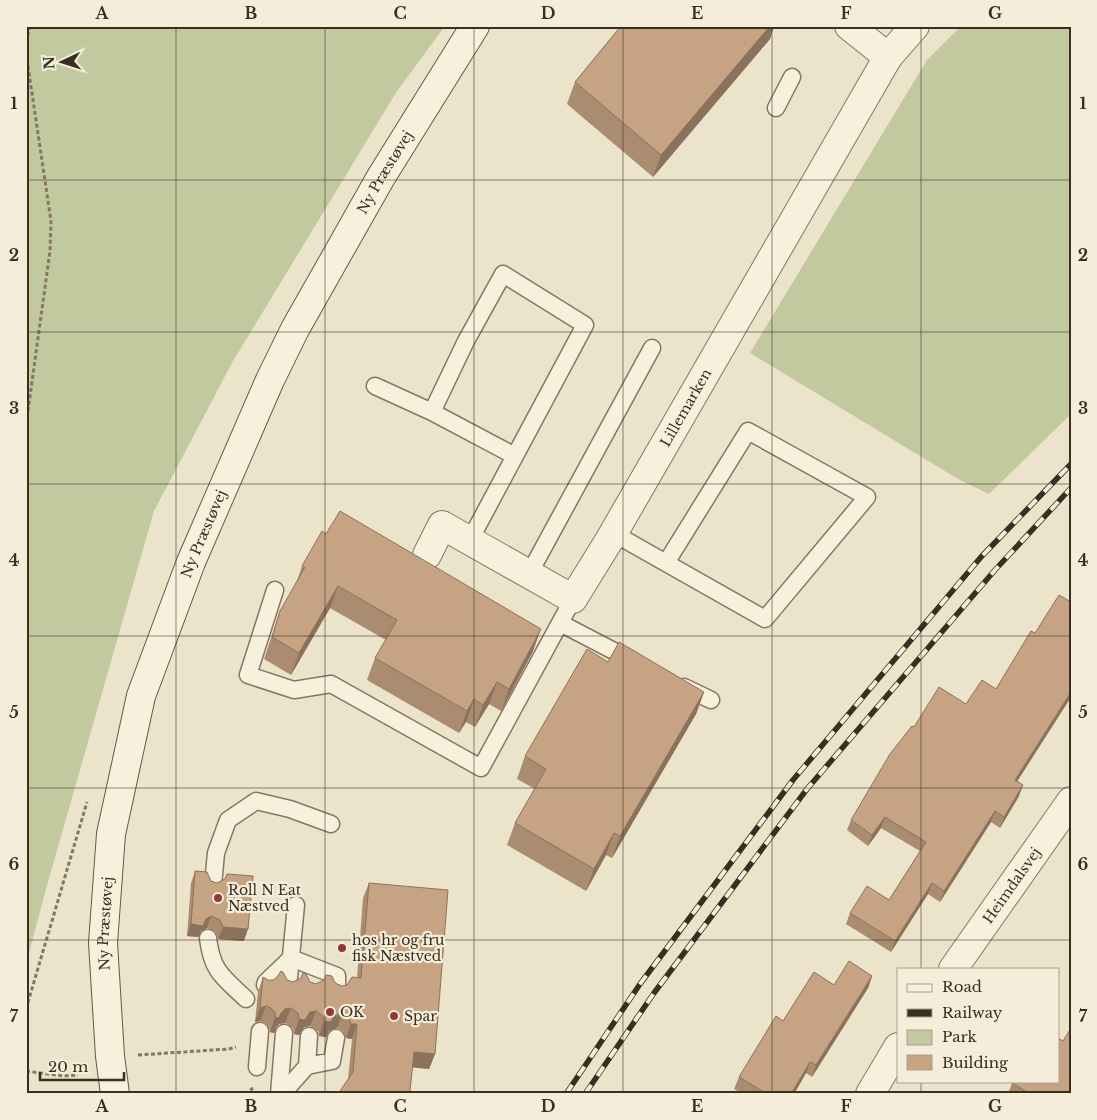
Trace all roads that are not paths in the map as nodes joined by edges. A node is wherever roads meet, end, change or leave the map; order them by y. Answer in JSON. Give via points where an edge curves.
{"nodes":[{"id":1,"x":475,"y":26,"type":"edge"},
{"id":2,"x":849,"y":26,"type":"edge"},
{"id":3,"x":915,"y":26,"type":"edge"},
{"id":4,"x":888,"y":56,"type":"junction"},
{"id":5,"x":792,"y":78,"type":"dead end"},
{"id":6,"x":776,"y":108,"type":"dead end"},
{"id":7,"x":652,"y":348,"type":"dead end"},
{"id":8,"x":375,"y":386,"type":"dead end"},
{"id":9,"x":432,"y":412,"type":"junction"},
{"id":10,"x":515,"y":456,"type":"junction"},
{"id":11,"x":613,"y":533,"type":"junction"},
{"id":12,"x":470,"y":540,"type":"junction"},
{"id":13,"x":427,"y":554,"type":"dead end"},
{"id":14,"x":666,"y":563,"type":"junction"},
{"id":15,"x":530,"y":574,"type":"junction"},
{"id":16,"x":275,"y":590,"type":"dead end"},
{"id":17,"x":573,"y":598,"type":"junction"},
{"id":18,"x":560,"y":623,"type":"junction"},
{"id":19,"x":648,"y":668,"type":"edge"},
{"id":20,"x":666,"y":678,"type":"edge"},
{"id":21,"x":711,"y":700,"type":"dead end"},
{"id":22,"x":1071,"y":801,"type":"edge"},
{"id":23,"x":331,"y":824,"type":"dead end"},
{"id":24,"x":213,"y":885,"type":"edge"},
{"id":25,"x":296,"y":906,"type":"dead end"},
{"id":26,"x":208,"y":938,"type":"dead end"},
{"id":27,"x":291,"y":958,"type":"junction"},
{"id":28,"x":954,"y":968,"type":"edge"},
{"id":29,"x":265,"y":986,"type":"edge"},
{"id":30,"x":288,"y":987,"type":"edge"},
{"id":31,"x":337,"y":991,"type":"edge"},
{"id":32,"x":246,"y":999,"type":"dead end"},
{"id":33,"x":260,"y":1031,"type":"dead end"},
{"id":34,"x":284,"y":1034,"type":"dead end"},
{"id":35,"x":309,"y":1036,"type":"dead end"},
{"id":36,"x":336,"y":1038,"type":"dead end"},
{"id":37,"x":897,"y":1049,"type":"edge"},
{"id":38,"x":307,"y":1066,"type":"junction"},
{"id":39,"x":257,"y":1067,"type":"dead end"},
{"id":40,"x":115,"y":1094,"type":"edge"},
{"id":41,"x":280,"y":1094,"type":"edge"},
{"id":42,"x":870,"y":1094,"type":"edge"}],
"edges":[{"from":1,"to":40,"type":"street","name":"Ny Præstøvej","via":[[382,177],[270,380],[192,562],[141,696],[111,834],[102,943]]},
{"from":2,"to":4,"type":"street"},
{"from":3,"to":4,"type":"street","name":"Lillemarken"},
{"from":4,"to":11,"type":"street","name":"Lillemarken"},
{"from":5,"to":6,"type":"lane"},
{"from":7,"to":15,"type":"lane"},
{"from":8,"to":9,"type":"lane"},
{"from":9,"to":10,"type":"lane"},
{"from":9,"to":10,"type":"lane","via":[[503,274],[585,326]]},
{"from":10,"to":12,"type":"lane"},
{"from":11,"to":14,"type":"lane"},
{"from":11,"to":17,"type":"street","name":"Lillemarken"},
{"from":12,"to":13,"type":"street","via":[[442,525]]},
{"from":12,"to":15,"type":"street"},
{"from":14,"to":14,"type":"lane","via":[[765,619],[867,497],[748,431]]},
{"from":15,"to":17,"type":"street"},
{"from":16,"to":18,"type":"lane","via":[[248,675],[294,690],[331,684],[481,768]]},
{"from":17,"to":18,"type":"lane"},
{"from":18,"to":19,"type":"lane"},
{"from":20,"to":21,"type":"lane"},
{"from":22,"to":28,"type":"street","name":"Heimdalsvej"},
{"from":23,"to":24,"type":"lane","via":[[256,801],[228,820],[216,853]]},
{"from":25,"to":27,"type":"lane"},
{"from":26,"to":32,"type":"lane","via":[[210,957],[218,973]]},
{"from":27,"to":29,"type":"lane"},
{"from":27,"to":30,"type":"lane"},
{"from":27,"to":31,"type":"lane","via":[[313,974],[337,976]]},
{"from":33,"to":39,"type":"lane"},
{"from":34,"to":41,"type":"lane"},
{"from":35,"to":38,"type":"lane"},
{"from":36,"to":38,"type":"lane","via":[[332,1061]]},
{"from":37,"to":42,"type":"street"},
{"from":38,"to":41,"type":"lane"}]}
